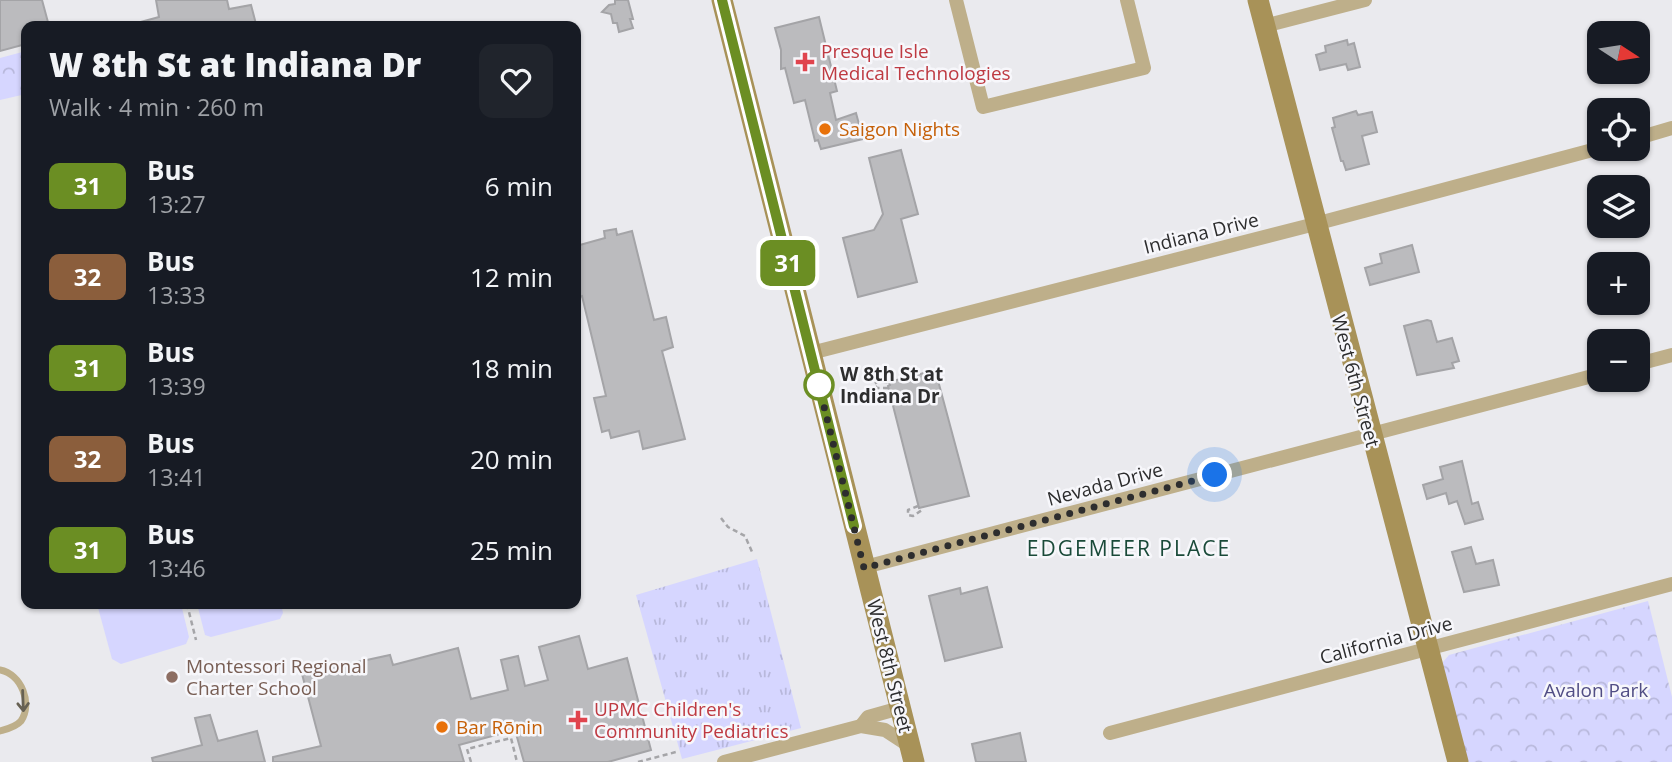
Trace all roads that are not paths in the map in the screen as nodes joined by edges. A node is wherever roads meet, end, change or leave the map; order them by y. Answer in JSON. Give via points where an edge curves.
{"nodes":[{"id":1,"x":722,"y":0,"type":"edge"},
{"id":2,"x":956,"y":0,"type":"edge"},
{"id":3,"x":1127,"y":0,"type":"edge"},
{"id":4,"x":1258,"y":0,"type":"edge"},
{"id":5,"x":1365,"y":0,"type":"edge"},
{"id":6,"x":1264,"y":26,"type":"junction"},
{"id":7,"x":1672,"y":128,"type":"edge"},
{"id":8,"x":1650,"y":134,"type":"edge"},
{"id":9,"x":1587,"y":151,"type":"edge"},
{"id":10,"x":1315,"y":224,"type":"junction"},
{"id":11,"x":811,"y":353,"type":"junction"},
{"id":12,"x":1672,"y":355,"type":"edge"},
{"id":13,"x":1650,"y":361,"type":"edge"},
{"id":14,"x":1587,"y":377,"type":"edge"},
{"id":15,"x":1370,"y":434,"type":"junction"},
{"id":16,"x":864,"y":568,"type":"junction"},
{"id":17,"x":1672,"y":584,"type":"edge"},
{"id":18,"x":1428,"y":649,"type":"junction"},
{"id":19,"x":0,"y":670,"type":"edge"},
{"id":20,"x":901,"y":708,"type":"junction"},
{"id":21,"x":860,"y":726,"type":"junction"},
{"id":22,"x":0,"y":731,"type":"edge"},
{"id":23,"x":1110,"y":733,"type":"dead end"},
{"id":24,"x":912,"y":755,"type":"edge"},
{"id":25,"x":724,"y":762,"type":"edge"},
{"id":26,"x":1458,"y":762,"type":"edge"}],
"edges":[{"from":1,"to":11,"type":"street","name":"West 8th Street"},
{"from":2,"to":3,"type":"street","via":[[983,107],[1144,68]]},
{"from":4,"to":6,"type":"street","name":"West 6th Street"},
{"from":5,"to":6,"type":"street"},
{"from":6,"to":10,"type":"street","name":"West 6th Street"},
{"from":7,"to":8,"type":"street"},
{"from":9,"to":10,"type":"street","name":"Indiana Drive"},
{"from":10,"to":11,"type":"street","name":"Indiana Drive"},
{"from":10,"to":15,"type":"street","name":"West 6th Street"},
{"from":11,"to":16,"type":"street","name":"West 8th Street"},
{"from":12,"to":13,"type":"street"},
{"from":14,"to":15,"type":"street","name":"Nevada Drive"},
{"from":15,"to":16,"type":"street","name":"Nevada Drive"},
{"from":15,"to":18,"type":"street","name":"West 6th Street"},
{"from":16,"to":20,"type":"street","name":"West 8th Street"},
{"from":17,"to":18,"type":"street","name":"California Drive"},
{"from":18,"to":23,"type":"street","name":"California Drive"},
{"from":18,"to":26,"type":"street","name":"West 6th Street"},
{"from":19,"to":22,"type":"lane","one_way":true,"via":[[17,678],[25,706],[22,720]]},
{"from":20,"to":21,"type":"street","via":[[868,717]]},
{"from":20,"to":24,"type":"street","name":"West 8th Street"},
{"from":21,"to":24,"type":"street","via":[[885,730]]},
{"from":21,"to":25,"type":"street"}]}
